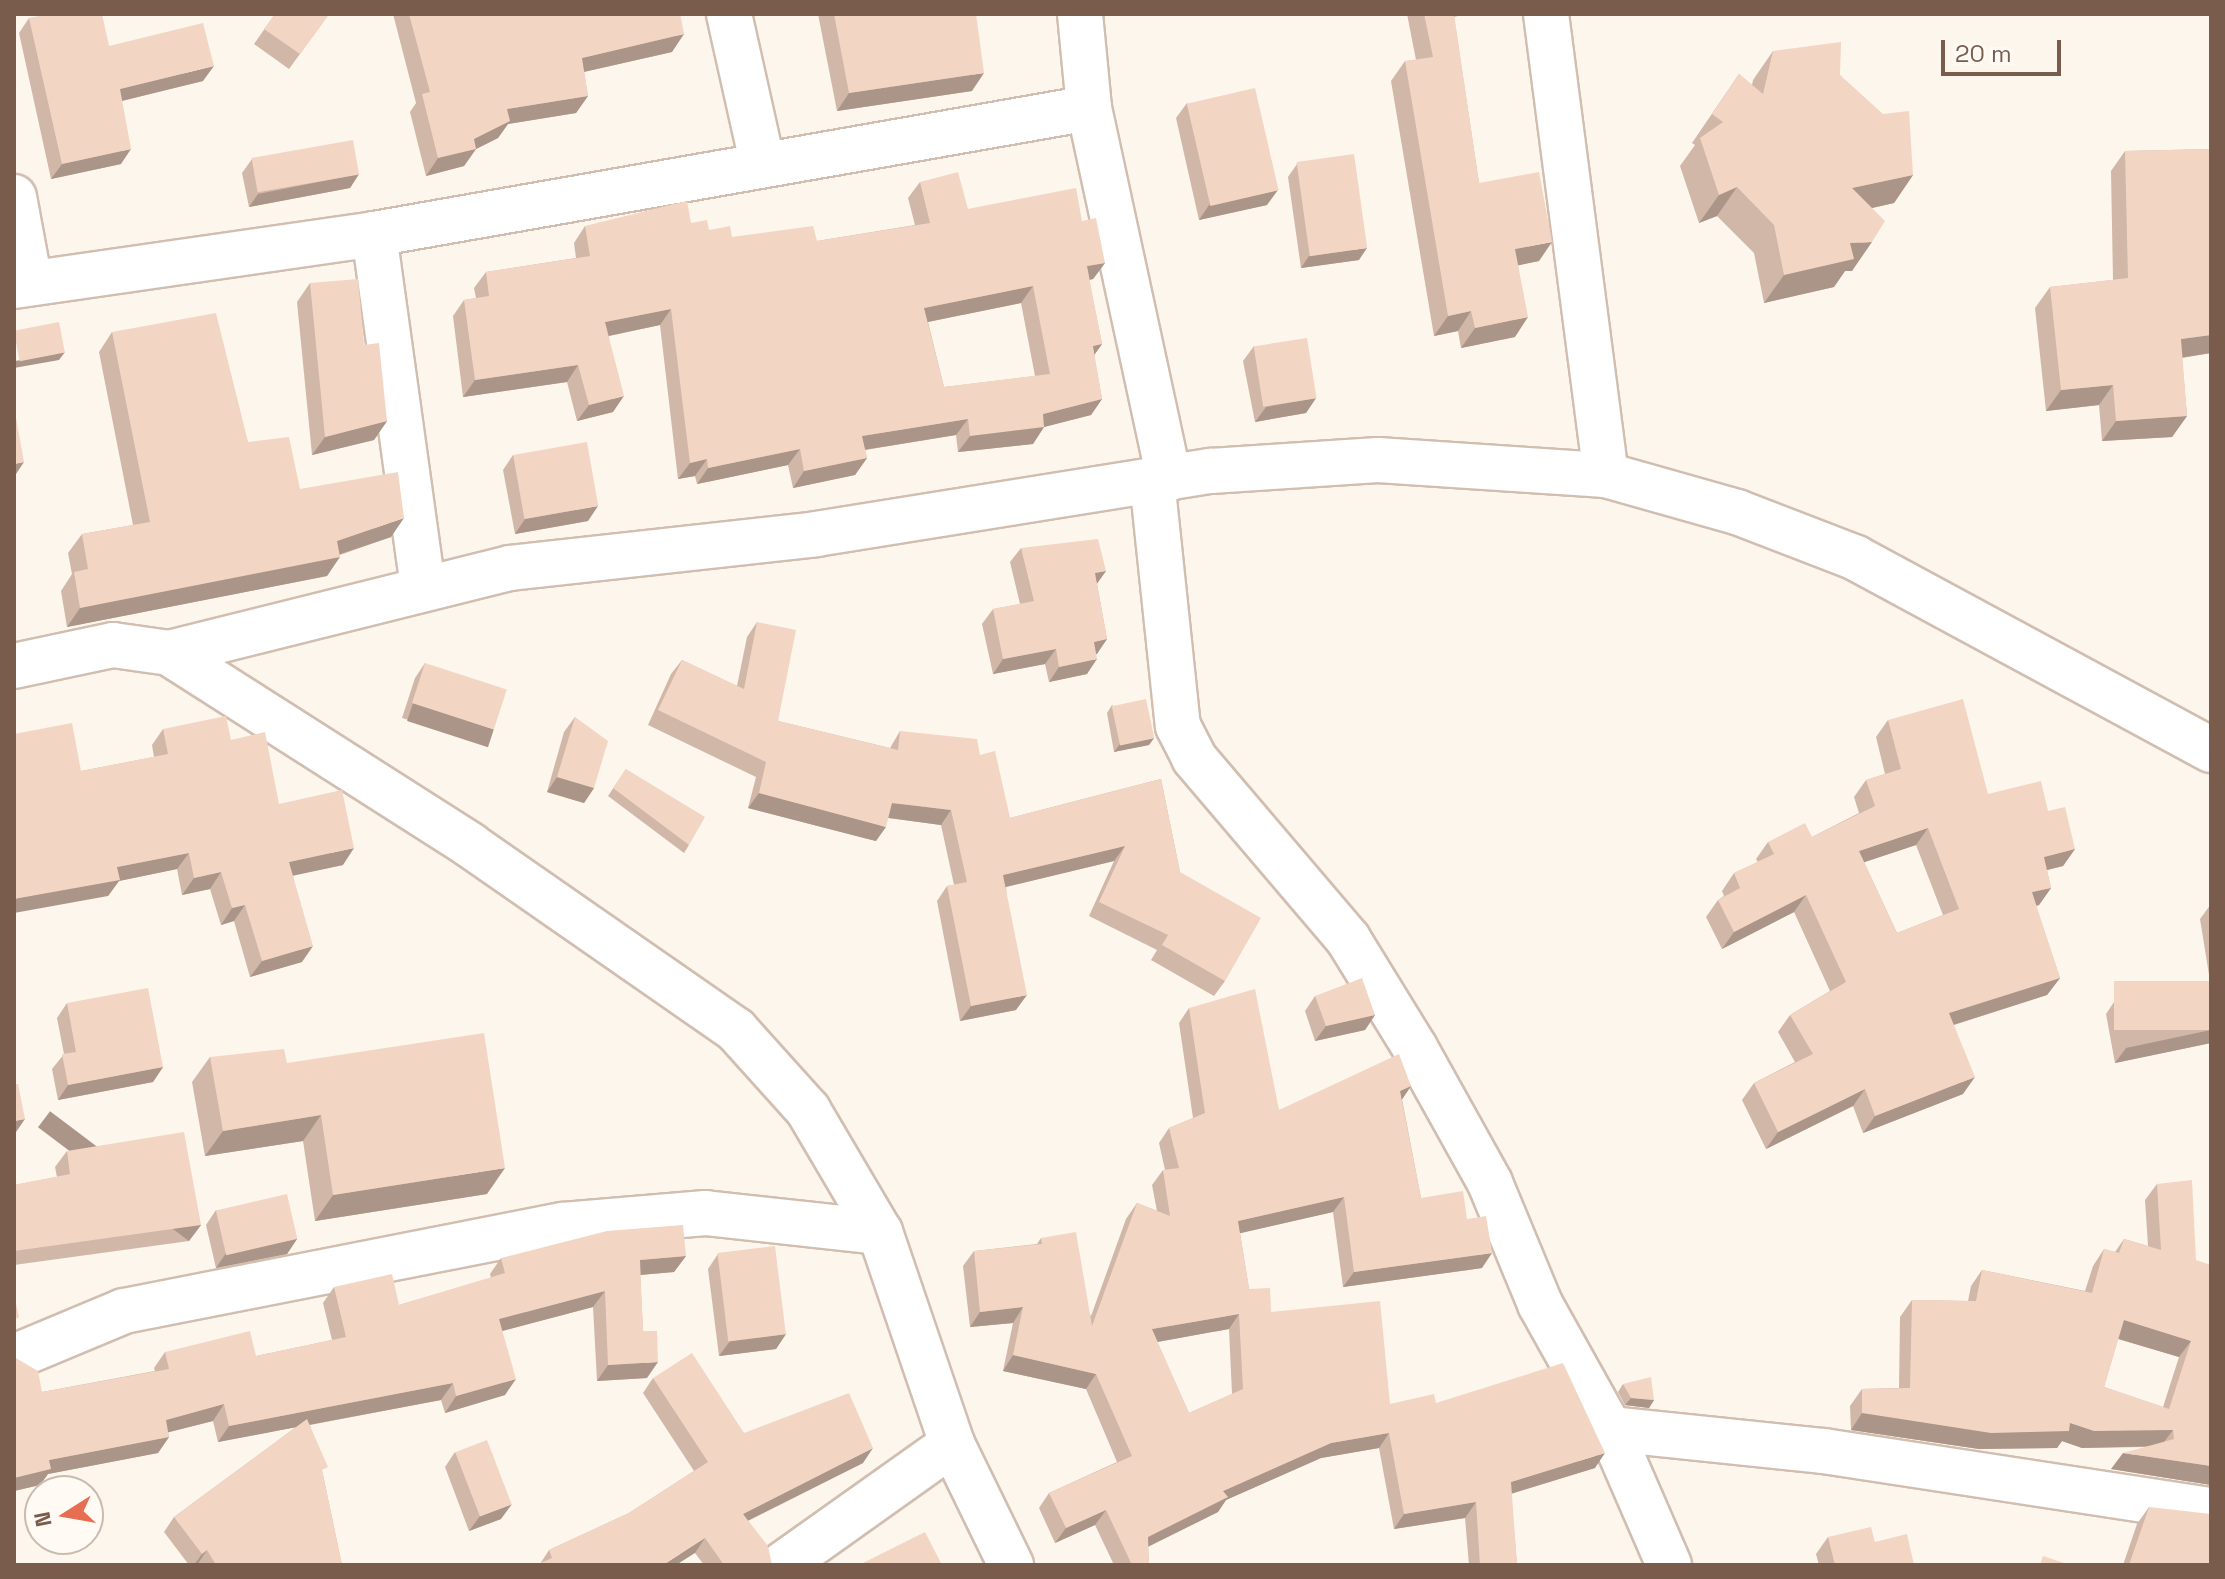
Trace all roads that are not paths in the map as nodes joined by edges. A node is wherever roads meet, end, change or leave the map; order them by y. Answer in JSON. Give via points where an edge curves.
{"nodes":[{"id":1,"x":729,"y":14,"type":"edge"},
{"id":2,"x":1080,"y":14,"type":"edge"},
{"id":3,"x":1546,"y":14,"type":"edge"},
{"id":4,"x":1089,"y":108,"type":"junction"},
{"id":5,"x":762,"y":162,"type":"junction"},
{"id":6,"x":14,"y":197,"type":"edge"},
{"id":7,"x":374,"y":234,"type":"junction"},
{"id":8,"x":22,"y":285,"type":"edge"},
{"id":9,"x":1606,"y":475,"type":"junction"},
{"id":10,"x":1160,"y":479,"type":"junction"},
{"id":11,"x":423,"y":585,"type":"junction"},
{"id":12,"x":169,"y":653,"type":"junction"},
{"id":13,"x":14,"y":666,"type":"edge"},
{"id":14,"x":2211,"y":750,"type":"edge"},
{"id":15,"x":880,"y":1232,"type":"junction"},
{"id":16,"x":14,"y":1357,"type":"edge"},
{"id":17,"x":1610,"y":1429,"type":"junction"},
{"id":18,"x":952,"y":1444,"type":"junction"},
{"id":19,"x":2211,"y":1510,"type":"edge"},
{"id":20,"x":782,"y":1565,"type":"edge"},
{"id":21,"x":1011,"y":1565,"type":"edge"},
{"id":22,"x":1669,"y":1565,"type":"edge"}],
"edges":[{"from":1,"to":5,"type":"street"},
{"from":2,"to":4,"type":"street"},
{"from":3,"to":9,"type":"street"},
{"from":4,"to":5,"type":"street"},
{"from":4,"to":10,"type":"street"},
{"from":5,"to":7,"type":"street"},
{"from":6,"to":8,"type":"street"},
{"from":7,"to":8,"type":"street"},
{"from":7,"to":11,"type":"street"},
{"from":9,"to":10,"type":"street","via":[[1378,460]]},
{"from":9,"to":14,"type":"street","via":[[1737,512],[1856,558]]},
{"from":10,"to":11,"type":"street","via":[[816,534],[510,568]]},
{"from":10,"to":17,"type":"street","via":[[1178,726],[1194,758],[1348,939],[1415,1048]]},
{"from":11,"to":12,"type":"street"},
{"from":12,"to":13,"type":"street","via":[[113,645]]},
{"from":12,"to":15,"type":"street","via":[[470,845],[736,1030],[808,1110]]},
{"from":15,"to":16,"type":"street","via":[[705,1213],[563,1225],[124,1311]]},
{"from":15,"to":18,"type":"street"},
{"from":17,"to":19,"type":"street","via":[[1824,1451]]},
{"from":17,"to":22,"type":"street"},
{"from":18,"to":20,"type":"street"},
{"from":18,"to":21,"type":"street"}]}
